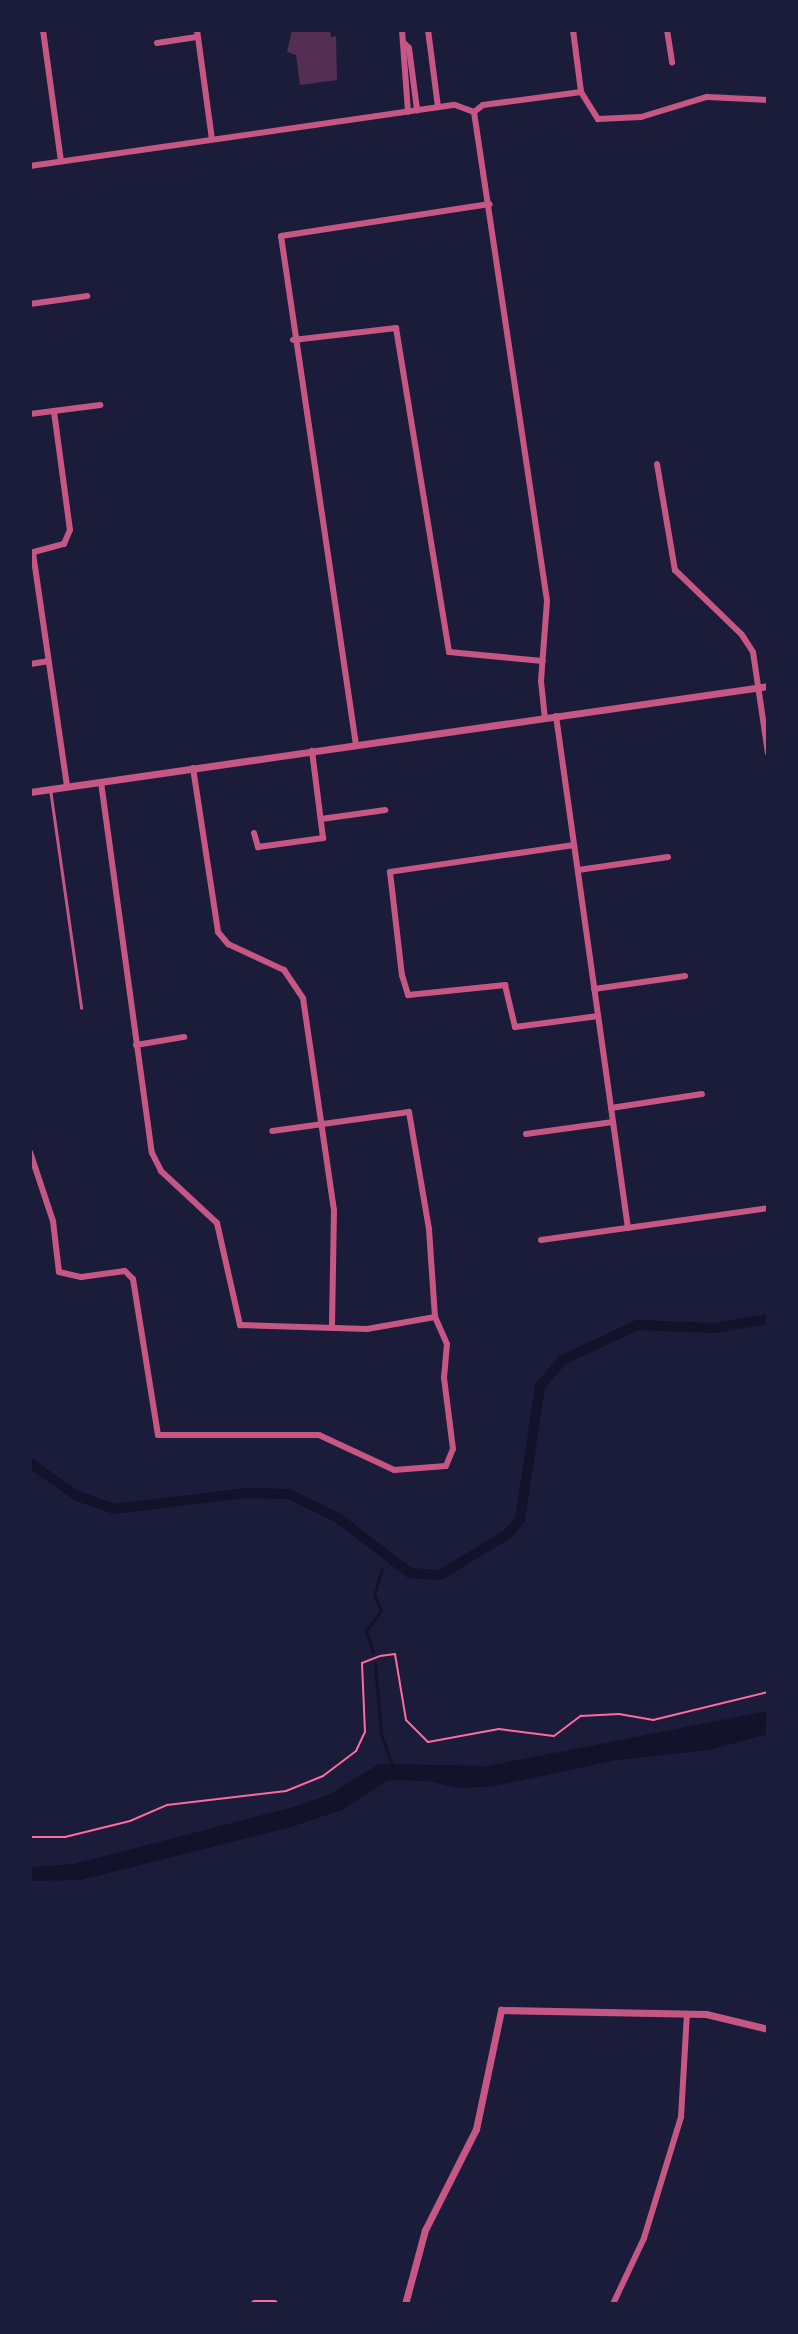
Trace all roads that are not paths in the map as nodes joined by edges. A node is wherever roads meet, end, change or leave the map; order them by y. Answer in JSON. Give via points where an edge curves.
{"nodes":[{"id":1,"x":43,"y":30,"type":"edge"},
{"id":2,"x":402,"y":30,"type":"edge"},
{"id":3,"x":428,"y":30,"type":"edge"},
{"id":4,"x":573,"y":30,"type":"edge"},
{"id":5,"x":678,"y":30,"type":"edge"},
{"id":6,"x":668,"y":31,"type":"edge"},
{"id":7,"x":197,"y":33,"type":"edge"},
{"id":8,"x":403,"y":42,"type":"junction"},
{"id":9,"x":157,"y":43,"type":"dead end"},
{"id":10,"x":672,"y":63,"type":"dead end"},
{"id":11,"x":581,"y":92,"type":"junction"},
{"id":12,"x":768,"y":100,"type":"edge"},
{"id":13,"x":438,"y":107,"type":"junction"},
{"id":14,"x":417,"y":110,"type":"junction"},
{"id":15,"x":408,"y":112,"type":"junction"},
{"id":16,"x":474,"y":112,"type":"junction"},
{"id":17,"x":212,"y":139,"type":"junction"},
{"id":18,"x":61,"y":161,"type":"junction"},
{"id":19,"x":30,"y":166,"type":"edge"},
{"id":20,"x":490,"y":204,"type":"junction"},
{"id":21,"x":87,"y":296,"type":"dead end"},
{"id":22,"x":30,"y":304,"type":"edge"},
{"id":23,"x":293,"y":340,"type":"junction"},
{"id":24,"x":100,"y":405,"type":"dead end"},
{"id":25,"x":54,"y":411,"type":"junction"},
{"id":26,"x":30,"y":414,"type":"edge"},
{"id":27,"x":657,"y":464,"type":"dead end"},
{"id":28,"x":32,"y":553,"type":"edge"},
{"id":29,"x":48,"y":661,"type":"junction"},
{"id":30,"x":543,"y":661,"type":"junction"},
{"id":31,"x":30,"y":664,"type":"edge"},
{"id":32,"x":768,"y":686,"type":"edge"},
{"id":33,"x":759,"y":688,"type":"junction"},
{"id":34,"x":556,"y":716,"type":"junction"},
{"id":35,"x":545,"y":718,"type":"junction"},
{"id":36,"x":356,"y":745,"type":"junction"},
{"id":37,"x":312,"y":751,"type":"junction"},
{"id":38,"x":768,"y":753,"type":"edge"},
{"id":39,"x":193,"y":768,"type":"junction"},
{"id":40,"x":101,"y":782,"type":"junction"},
{"id":41,"x":67,"y":787,"type":"junction"},
{"id":42,"x":50,"y":789,"type":"junction"},
{"id":43,"x":30,"y":792,"type":"edge"},
{"id":44,"x":385,"y":810,"type":"dead end"},
{"id":45,"x":321,"y":819,"type":"junction"},
{"id":46,"x":254,"y":833,"type":"dead end"},
{"id":47,"x":574,"y":845,"type":"junction"},
{"id":48,"x":668,"y":857,"type":"dead end"},
{"id":49,"x":578,"y":870,"type":"junction"},
{"id":50,"x":685,"y":976,"type":"dead end"},
{"id":51,"x":594,"y":989,"type":"junction"},
{"id":52,"x":81,"y":1008,"type":"dead end"},
{"id":53,"x":598,"y":1016,"type":"junction"},
{"id":54,"x":184,"y":1037,"type":"dead end"},
{"id":55,"x":136,"y":1045,"type":"junction"},
{"id":56,"x":702,"y":1094,"type":"dead end"},
{"id":57,"x":611,"y":1108,"type":"junction"},
{"id":58,"x":613,"y":1122,"type":"junction"},
{"id":59,"x":322,"y":1125,"type":"junction"},
{"id":60,"x":272,"y":1131,"type":"dead end"},
{"id":61,"x":526,"y":1134,"type":"dead end"},
{"id":62,"x":30,"y":1152,"type":"edge"},
{"id":63,"x":768,"y":1208,"type":"edge"},
{"id":64,"x":628,"y":1228,"type":"junction"},
{"id":65,"x":541,"y":1240,"type":"dead end"},
{"id":66,"x":435,"y":1317,"type":"junction"},
{"id":67,"x":332,"y":1328,"type":"junction"},
{"id":68,"x":687,"y":2014,"type":"junction"},
{"id":69,"x":768,"y":2029,"type":"edge"},
{"id":70,"x":255,"y":2304,"type":"edge"},
{"id":71,"x":274,"y":2304,"type":"edge"},
{"id":72,"x":405,"y":2304,"type":"edge"},
{"id":73,"x":613,"y":2304,"type":"edge"}],
"edges":[{"from":1,"to":18,"type":"street"},
{"from":2,"to":8,"type":"street"},
{"from":3,"to":13,"type":"street"},
{"from":4,"to":11,"type":"street"},
{"from":5,"to":6,"type":"street"},
{"from":6,"to":10,"type":"street"},
{"from":7,"to":9,"type":"street"},
{"from":7,"to":17,"type":"street"},
{"from":8,"to":14,"type":"street","via":[[409,48]]},
{"from":8,"to":15,"type":"street"},
{"from":11,"to":12,"type":"street","via":[[594,116],[609,121],[647,116],[707,97]]},
{"from":11,"to":16,"type":"street","via":[[483,105]]},
{"from":13,"to":14,"type":"street"},
{"from":13,"to":16,"type":"street","via":[[462,105]]},
{"from":14,"to":15,"type":"street"},
{"from":15,"to":17,"type":"street"},
{"from":16,"to":20,"type":"street"},
{"from":17,"to":18,"type":"street"},
{"from":18,"to":19,"type":"street"},
{"from":20,"to":23,"type":"street","via":[[281,236]]},
{"from":20,"to":30,"type":"street","via":[[547,601]]},
{"from":21,"to":22,"type":"street"},
{"from":23,"to":30,"type":"street","via":[[396,328],[449,652]]},
{"from":23,"to":36,"type":"street"},
{"from":24,"to":25,"type":"street"},
{"from":25,"to":26,"type":"street"},
{"from":25,"to":28,"type":"street","via":[[70,522],[64,544]]},
{"from":27,"to":33,"type":"street","via":[[675,570],[748,643]]},
{"from":28,"to":29,"type":"street"},
{"from":29,"to":31,"type":"street"},
{"from":29,"to":41,"type":"street"},
{"from":30,"to":35,"type":"street"},
{"from":32,"to":33,"type":"street"},
{"from":33,"to":34,"type":"street"},
{"from":33,"to":38,"type":"street"},
{"from":34,"to":35,"type":"street"},
{"from":34,"to":47,"type":"street"},
{"from":35,"to":36,"type":"street"},
{"from":36,"to":37,"type":"street"},
{"from":37,"to":39,"type":"street"},
{"from":37,"to":45,"type":"street"},
{"from":39,"to":40,"type":"street"},
{"from":39,"to":59,"type":"street","via":[[218,932],[228,944],[284,970],[300,990]]},
{"from":40,"to":41,"type":"street"},
{"from":40,"to":55,"type":"street"},
{"from":41,"to":42,"type":"street"},
{"from":42,"to":43,"type":"street"},
{"from":42,"to":52,"type":"lane"},
{"from":44,"to":45,"type":"street"},
{"from":45,"to":46,"type":"street","via":[[323,838],[258,847]]},
{"from":47,"to":49,"type":"street"},
{"from":47,"to":53,"type":"street","via":[[390,872],[408,995],[505,985],[515,1027]]},
{"from":48,"to":49,"type":"street"},
{"from":49,"to":51,"type":"street"},
{"from":50,"to":51,"type":"street"},
{"from":51,"to":53,"type":"street"},
{"from":53,"to":57,"type":"street"},
{"from":54,"to":55,"type":"street"},
{"from":55,"to":67,"type":"street","via":[[152,1153],[161,1171],[217,1223],[240,1325]]},
{"from":56,"to":57,"type":"street"},
{"from":57,"to":58,"type":"street"},
{"from":58,"to":61,"type":"street"},
{"from":58,"to":64,"type":"street"},
{"from":59,"to":60,"type":"street"},
{"from":59,"to":66,"type":"street","via":[[409,1112],[429,1229]]},
{"from":59,"to":67,"type":"street","via":[[335,1225]]},
{"from":62,"to":66,"type":"street","via":[[53,1221],[59,1272],[69,1277],[130,1274],[158,1435],[319,1435],[394,1470],[431,1470],[451,1461],[444,1378],[447,1344]]},
{"from":63,"to":64,"type":"street"},
{"from":64,"to":65,"type":"street"},
{"from":66,"to":67,"type":"street","via":[[381,1328]]},
{"from":68,"to":69,"type":"street","via":[[733,2018]]},
{"from":68,"to":72,"type":"street","via":[[501,2010],[476,2129],[425,2230]]},
{"from":68,"to":73,"type":"street","via":[[681,2117],[644,2238]]},
{"from":70,"to":71,"type":"main road"}]}
